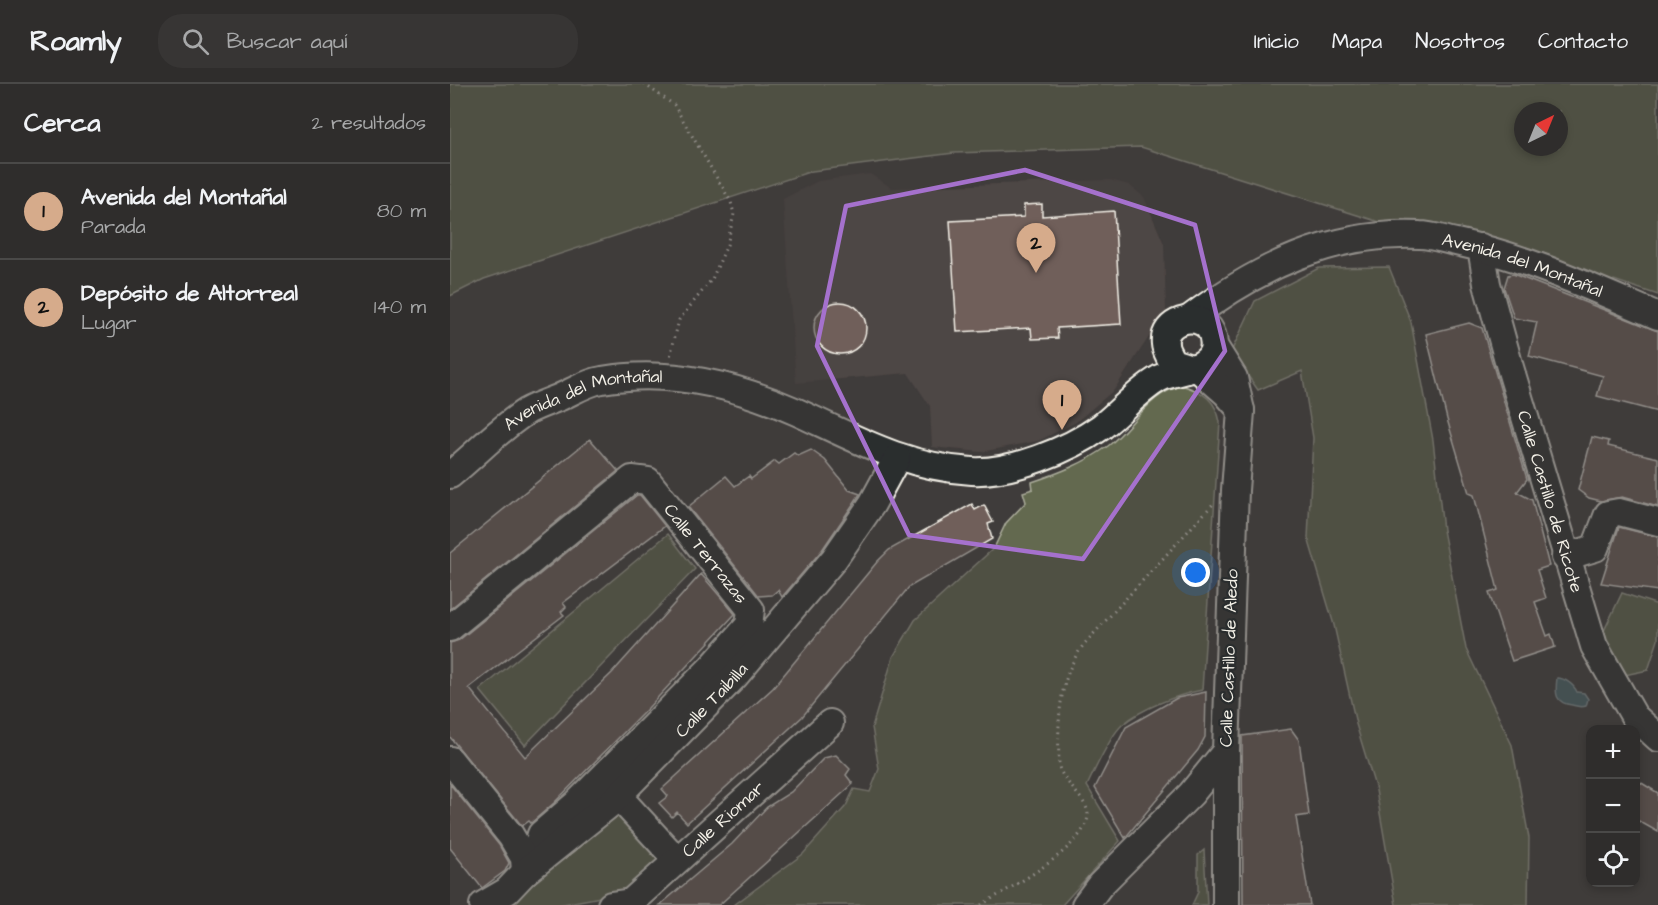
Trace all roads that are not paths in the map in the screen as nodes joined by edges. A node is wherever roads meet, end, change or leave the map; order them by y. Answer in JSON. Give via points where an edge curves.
{"nodes":[{"id":1,"x":1481,"y":247,"type":"junction"},
{"id":2,"x":1246,"y":280,"type":"junction"},
{"id":3,"x":1658,"y":316,"type":"edge"},
{"id":4,"x":1189,"y":319,"type":"junction"},
{"id":5,"x":1214,"y":342,"type":"junction"},
{"id":6,"x":1164,"y":344,"type":"junction"},
{"id":7,"x":1193,"y":368,"type":"junction"},
{"id":8,"x":1131,"y":399,"type":"junction"},
{"id":9,"x":1241,"y":411,"type":"junction"},
{"id":10,"x":897,"y":458,"type":"junction"},
{"id":11,"x":450,"y":475,"type":"edge"},
{"id":12,"x":1658,"y":522,"type":"edge"},
{"id":13,"x":1565,"y":557,"type":"junction"},
{"id":14,"x":450,"y":628,"type":"edge"},
{"id":15,"x":830,"y":723,"type":"dead end"},
{"id":16,"x":1658,"y":738,"type":"edge"},
{"id":17,"x":1226,"y":751,"type":"junction"},
{"id":18,"x":450,"y":760,"type":"edge"},
{"id":19,"x":618,"y":796,"type":"junction"},
{"id":20,"x":541,"y":834,"type":"junction"},
{"id":21,"x":511,"y":836,"type":"junction"},
{"id":22,"x":676,"y":859,"type":"junction"},
{"id":23,"x":529,"y":868,"type":"junction"},
{"id":24,"x":483,"y":905,"type":"edge"},
{"id":25,"x":611,"y":905,"type":"edge"},
{"id":26,"x":1085,"y":905,"type":"edge"},
{"id":27,"x":1226,"y":905,"type":"edge"}],
"edges":[{"from":1,"to":2,"type":"street","name":"Avenida del Montañal","via":[[1422,235],[1373,236],[1309,250]]},
{"from":1,"to":3,"type":"street","name":"Avenida del Montañal","via":[[1542,267]]},
{"from":1,"to":13,"type":"street","name":"Calle Castillo de Ricote","via":[[1487,284]]},
{"from":2,"to":4,"type":"street","name":"Avenida del Montañal"},
{"from":2,"to":5,"type":"street","via":[[1228,307]]},
{"from":4,"to":5,"type":"street","via":[[1208,327]]},
{"from":4,"to":6,"type":"street","via":[[1176,322],[1167,332]]},
{"from":5,"to":7,"type":"street","via":[[1208,360]]},
{"from":5,"to":9,"type":"street","name":"Calle Castillo de Aledo","via":[[1234,378]]},
{"from":6,"to":7,"type":"street","via":[[1172,362]]},
{"from":6,"to":8,"type":"street","name":"Avenida del Montañal"},
{"from":7,"to":8,"type":"street","name":"Avenida del Montañal","via":[[1161,378]]},
{"from":7,"to":9,"type":"street","via":[[1226,393]]},
{"from":8,"to":10,"type":"street","name":"Avenida del Montañal","via":[[1101,427],[1045,457],[987,472],[943,469]]},
{"from":9,"to":17,"type":"street","name":"Calle Castillo de Aledo"},
{"from":10,"to":11,"type":"street","name":"Avenida del Montañal","via":[[795,411],[717,383],[665,376],[601,380],[527,411]]},
{"from":10,"to":19,"type":"street","name":"Calle Taibilla","via":[[872,504],[834,559],[735,676]]},
{"from":12,"to":13,"type":"street","via":[[1619,512],[1608,514],[1595,548]]},
{"from":13,"to":16,"type":"street","name":"Calle Castillo de Ricote","via":[[1594,646],[1634,716]]},
{"from":14,"to":20,"type":"street","name":"Calle Terrazas","via":[[632,479],[648,481],[751,610],[749,625],[711,668]]},
{"from":15,"to":22,"type":"street","name":"Calle Riomar"},
{"from":17,"to":26,"type":"street","via":[[1191,794]]},
{"from":17,"to":27,"type":"street","name":"Calle Castillo de Aledo"},
{"from":18,"to":21,"type":"street"},
{"from":19,"to":22,"type":"street"},
{"from":19,"to":23,"type":"street","name":"Calle Taibilla"},
{"from":20,"to":21,"type":"street","via":[[525,839]]},
{"from":20,"to":23,"type":"street"},
{"from":21,"to":23,"type":"street"},
{"from":22,"to":25,"type":"street","name":"Calle Riomar","via":[[631,902]]},
{"from":23,"to":24,"type":"street","name":"Calle Taibilla","via":[[507,891]]}]}
